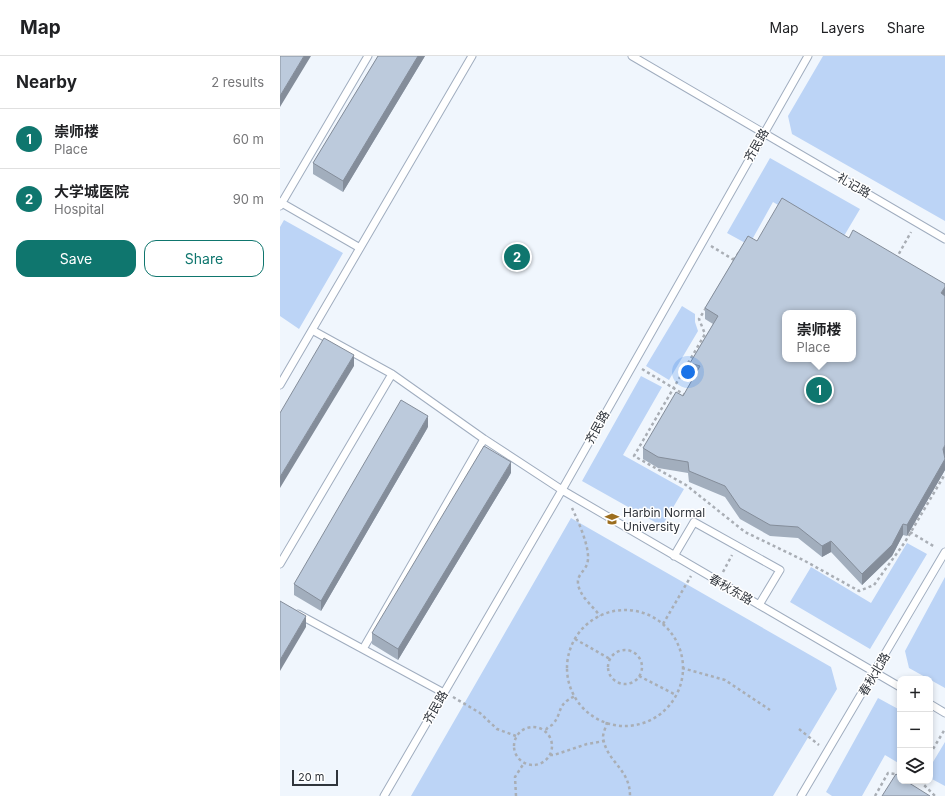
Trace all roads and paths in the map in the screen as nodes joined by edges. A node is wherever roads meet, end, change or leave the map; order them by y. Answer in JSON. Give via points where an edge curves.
{"nodes":[{"id":1,"x":368,"y":56,"type":"edge"},
{"id":2,"x":472,"y":56,"type":"edge"},
{"id":3,"x":632,"y":56,"type":"edge"},
{"id":4,"x":808,"y":56,"type":"edge"},
{"id":5,"x":763,"y":132,"type":"junction"},
{"id":6,"x":281,"y":204,"type":"edge"},
{"id":7,"x":916,"y":222,"type":"junction"},
{"id":8,"x":945,"y":239,"type":"edge"},
{"id":9,"x":702,"y":241,"type":"junction"},
{"id":10,"x":746,"y":247,"type":"edge"},
{"id":11,"x":360,"y":248,"type":"junction"},
{"id":12,"x":889,"y":255,"type":"edge"},
{"id":13,"x":734,"y":259,"type":"junction"},
{"id":14,"x":896,"y":259,"type":"junction"},
{"id":15,"x":740,"y":263,"type":"edge"},
{"id":16,"x":902,"y":263,"type":"edge"},
{"id":17,"x":730,"y":266,"type":"edge"},
{"id":18,"x":707,"y":305,"type":"edge"},
{"id":19,"x":312,"y":330,"type":"junction"},
{"id":20,"x":633,"y":364,"type":"junction"},
{"id":21,"x":392,"y":374,"type":"junction"},
{"id":22,"x":280,"y":385,"type":"edge"},
{"id":23,"x":673,"y":388,"type":"junction"},
{"id":24,"x":687,"y":396,"type":"edge"},
{"id":25,"x":484,"y":439,"type":"junction"},
{"id":26,"x":945,"y":474,"type":"edge"},
{"id":27,"x":562,"y":490,"type":"junction"},
{"id":28,"x":904,"y":528,"type":"edge"},
{"id":29,"x":911,"y":532,"type":"junction"},
{"id":30,"x":945,"y":552,"type":"edge"},
{"id":31,"x":674,"y":556,"type":"junction"},
{"id":32,"x":280,"y":564,"type":"edge"},
{"id":33,"x":696,"y":568,"type":"junction"},
{"id":34,"x":759,"y":605,"type":"junction"},
{"id":35,"x":294,"y":612,"type":"edge"},
{"id":36,"x":600,"y":616,"type":"junction"},
{"id":37,"x":663,"y":624,"type":"junction"},
{"id":38,"x":575,"y":639,"type":"junction"},
{"id":39,"x":363,"y":649,"type":"junction"},
{"id":40,"x":610,"y":659,"type":"junction"},
{"id":41,"x":682,"y":668,"type":"junction"},
{"id":42,"x":875,"y":673,"type":"junction"},
{"id":43,"x":639,"y":676,"type":"junction"},
{"id":44,"x":897,"y":685,"type":"edge"},
{"id":45,"x":444,"y":693,"type":"junction"},
{"id":46,"x":575,"y":696,"type":"junction"},
{"id":47,"x":676,"y":696,"type":"junction"},
{"id":48,"x":933,"y":706,"type":"edge"},
{"id":49,"x":770,"y":710,"type":"dead end"},
{"id":50,"x":945,"y":713,"type":"edge"},
{"id":51,"x":607,"y":722,"type":"junction"},
{"id":52,"x":799,"y":729,"type":"dead end"},
{"id":53,"x":945,"y":729,"type":"edge"},
{"id":54,"x":546,"y":730,"type":"junction"},
{"id":55,"x":516,"y":736,"type":"junction"},
{"id":56,"x":604,"y":741,"type":"junction"},
{"id":57,"x":933,"y":749,"type":"edge"},
{"id":58,"x":827,"y":752,"type":"junction"},
{"id":59,"x":550,"y":755,"type":"junction"},
{"id":60,"x":524,"y":763,"type":"junction"},
{"id":61,"x":897,"y":774,"type":"edge"},
{"id":62,"x":923,"y":784,"type":"edge"},
{"id":63,"x":384,"y":796,"type":"edge"},
{"id":64,"x":516,"y":796,"type":"edge"},
{"id":65,"x":630,"y":796,"type":"edge"},
{"id":66,"x":801,"y":796,"type":"edge"},
{"id":67,"x":875,"y":796,"type":"edge"},
{"id":68,"x":935,"y":796,"type":"edge"}],
"edges":[{"from":1,"to":6,"type":"lane"},
{"from":2,"to":11,"type":"lane"},
{"from":3,"to":5,"type":"lane","name":"礼记路"},
{"from":4,"to":5,"type":"lane","name":"齐民路"},
{"from":5,"to":7,"type":"lane","name":"礼记路"},
{"from":5,"to":9,"type":"lane","name":"齐民路"},
{"from":6,"to":11,"type":"lane"},
{"from":7,"to":8,"type":"lane","name":"礼记路"},
{"from":7,"to":14,"type":"path"},
{"from":9,"to":13,"type":"path"},
{"from":9,"to":20,"type":"lane","name":"齐民路"},
{"from":10,"to":13,"type":"path","via":[[740,250]]},
{"from":11,"to":19,"type":"lane"},
{"from":12,"to":14,"type":"path"},
{"from":13,"to":15,"type":"path"},
{"from":13,"to":17,"type":"path"},
{"from":14,"to":16,"type":"path"},
{"from":18,"to":23,"type":"path","via":[[699,319],[705,334]]},
{"from":19,"to":21,"type":"lane","name":"春秋东路"},
{"from":19,"to":22,"type":"lane"},
{"from":20,"to":23,"type":"path"},
{"from":20,"to":27,"type":"lane","name":"齐民路"},
{"from":21,"to":25,"type":"lane","name":"春秋东路"},
{"from":21,"to":32,"type":"lane"},
{"from":23,"to":24,"type":"path"},
{"from":23,"to":29,"type":"path","via":[[634,456],[686,485],[745,532],[859,591],[874,585]]},
{"from":25,"to":27,"type":"lane","name":"春秋东路"},
{"from":25,"to":39,"type":"lane"},
{"from":26,"to":29,"type":"path"},
{"from":27,"to":31,"type":"lane","name":"春秋东路"},
{"from":27,"to":36,"type":"path","via":[[579,523],[586,547],[587,565],[577,582],[580,593]]},
{"from":27,"to":45,"type":"lane","name":"齐民路"},
{"from":28,"to":29,"type":"path"},
{"from":29,"to":30,"type":"path"},
{"from":30,"to":42,"type":"lane","name":"春秋北路"},
{"from":31,"to":33,"type":"lane","name":"春秋东路"},
{"from":31,"to":34,"type":"lane","via":[[694,522],[780,570]]},
{"from":33,"to":34,"type":"lane","name":"春秋东路"},
{"from":33,"to":37,"type":"path"},
{"from":34,"to":42,"type":"lane","name":"春秋东路"},
{"from":35,"to":39,"type":"lane"},
{"from":36,"to":37,"type":"path","via":[[625,610],[644,613]]},
{"from":36,"to":38,"type":"path","via":[[588,623]]},
{"from":37,"to":41,"type":"path","via":[[675,638],[682,656]]},
{"from":38,"to":40,"type":"path"},
{"from":38,"to":46,"type":"path","via":[[568,656],[568,674]]},
{"from":39,"to":45,"type":"lane"},
{"from":40,"to":43,"type":"path","via":[[608,669],[616,682],[627,684]]},
{"from":40,"to":43,"type":"path","via":[[614,654],[625,651],[636,654],[641,664]]},
{"from":41,"to":47,"type":"path"},
{"from":41,"to":49,"type":"path","via":[[725,680]]},
{"from":42,"to":44,"type":"lane","name":"春秋东路"},
{"from":42,"to":58,"type":"lane","name":"春秋北路"},
{"from":43,"to":47,"type":"path"},
{"from":45,"to":55,"type":"path","via":[[480,713],[497,729]]},
{"from":45,"to":63,"type":"lane","name":"齐民路"},
{"from":46,"to":51,"type":"path","via":[[582,707]]},
{"from":46,"to":54,"type":"path","via":[[565,701]]},
{"from":47,"to":51,"type":"path","via":[[665,710],[650,720],[632,726]]},
{"from":48,"to":50,"type":"lane"},
{"from":51,"to":56,"type":"path"},
{"from":52,"to":58,"type":"path"},
{"from":53,"to":57,"type":"path"},
{"from":54,"to":55,"type":"path","via":[[540,727],[526,727]]},
{"from":54,"to":59,"type":"path","via":[[552,742]]},
{"from":55,"to":60,"type":"path","via":[[514,748]]},
{"from":56,"to":59,"type":"path"},
{"from":56,"to":65,"type":"path","via":[[608,753],[627,778]]},
{"from":58,"to":66,"type":"lane","name":"春秋北路"},
{"from":59,"to":60,"type":"path","via":[[542,763]]},
{"from":60,"to":64,"type":"path","via":[[515,777]]},
{"from":61,"to":67,"type":"path","via":[[888,773]]},
{"from":62,"to":68,"type":"path"}]}
